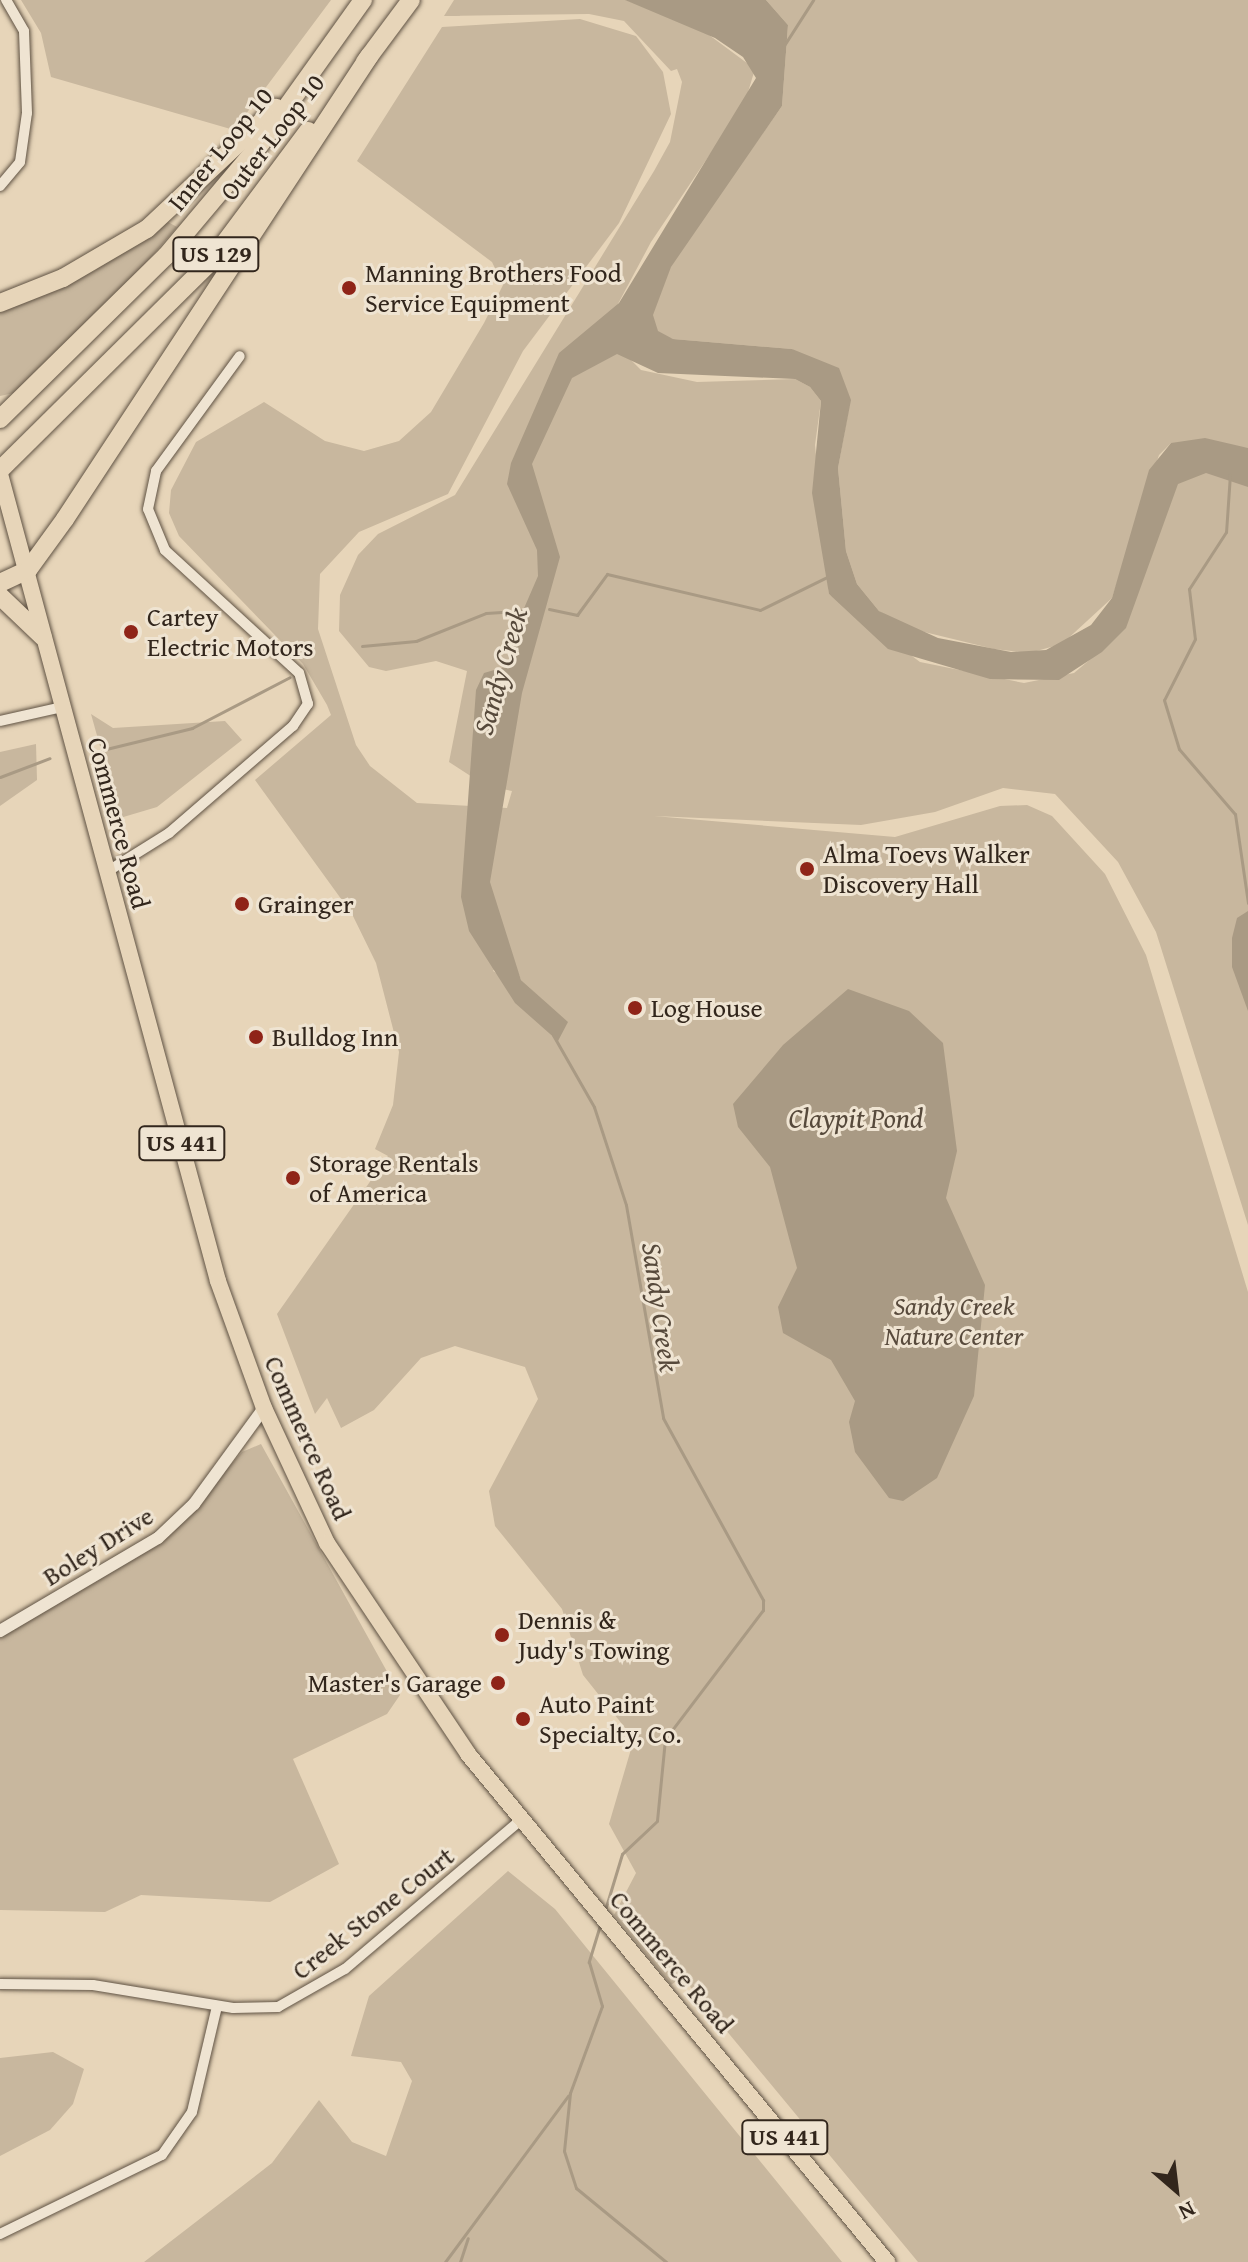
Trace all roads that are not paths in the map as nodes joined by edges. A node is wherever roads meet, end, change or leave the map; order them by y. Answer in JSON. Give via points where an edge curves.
{"nodes":[{"id":1,"x":6,"y":0,"type":"edge"},
{"id":2,"x":363,"y":0,"type":"edge"},
{"id":3,"x":411,"y":0,"type":"edge"},
{"id":4,"x":370,"y":55,"type":"junction"},
{"id":5,"x":317,"y":67,"type":"junction"},
{"id":6,"x":0,"y":186,"type":"edge"},
{"id":7,"x":0,"y":303,"type":"edge"},
{"id":8,"x":240,"y":356,"type":"dead end"},
{"id":9,"x":0,"y":419,"type":"edge"},
{"id":10,"x":0,"y":472,"type":"edge"},
{"id":11,"x":28,"y":570,"type":"junction"},
{"id":12,"x":0,"y":583,"type":"edge"},
{"id":13,"x":0,"y":596,"type":"edge"},
{"id":14,"x":43,"y":637,"type":"junction"},
{"id":15,"x":62,"y":707,"type":"junction"},
{"id":16,"x":0,"y":721,"type":"edge"},
{"id":17,"x":108,"y":871,"type":"junction"},
{"id":18,"x":264,"y":1408,"type":"junction"},
{"id":19,"x":0,"y":1631,"type":"edge"},
{"id":20,"x":521,"y":1820,"type":"junction"},
{"id":21,"x":0,"y":1984,"type":"edge"},
{"id":22,"x":217,"y":2006,"type":"junction"},
{"id":23,"x":0,"y":2234,"type":"edge"},
{"id":24,"x":887,"y":2262,"type":"edge"}],
"edges":[{"from":1,"to":6,"type":"street","via":[[24,31],[27,113],[20,162]]},
{"from":2,"to":5,"type":"highway","name":"Inner Loop 10","number":"US 129"},
{"from":3,"to":4,"type":"highway","name":"Outer Loop 10","number":"US 129"},
{"from":4,"to":10,"type":"highway","name":"Outer Loop 10","number":"US 129","via":[[212,260]]},
{"from":4,"to":11,"type":"highway"},
{"from":5,"to":7,"type":"highway","via":[[147,229],[63,278]]},
{"from":5,"to":9,"type":"highway","name":"Inner Loop 10","number":"US 129","via":[[166,256]]},
{"from":8,"to":17,"type":"street","via":[[156,471],[148,509],[165,550],[299,673],[308,704],[293,726],[160,841]]},
{"from":10,"to":11,"type":"highway","name":"Commerce Road","number":"US 441"},
{"from":11,"to":12,"type":"highway"},
{"from":11,"to":14,"type":"highway","name":"Commerce Road","number":"US 441"},
{"from":13,"to":14,"type":"highway"},
{"from":14,"to":15,"type":"highway","name":"Commerce Road","number":"US 441"},
{"from":15,"to":16,"type":"street"},
{"from":15,"to":17,"type":"highway","name":"Commerce Road","number":"US 441"},
{"from":17,"to":18,"type":"highway","name":"Commerce Road","number":"US 441","via":[[218,1281]]},
{"from":18,"to":19,"type":"street","name":"Boley Drive","via":[[194,1504],[158,1538]]},
{"from":18,"to":20,"type":"highway","name":"Commerce Road","number":"US 441","via":[[327,1543],[383,1633]]},
{"from":20,"to":22,"type":"street","name":"Creek Stone Court","via":[[316,1991],[278,2007]]},
{"from":20,"to":24,"type":"highway","name":"Commerce Road","number":"US 441"},
{"from":21,"to":22,"type":"street","name":"Creek Stone Court","via":[[117,1987]]},
{"from":22,"to":23,"type":"street","via":[[192,2112],[162,2155]]}]}
